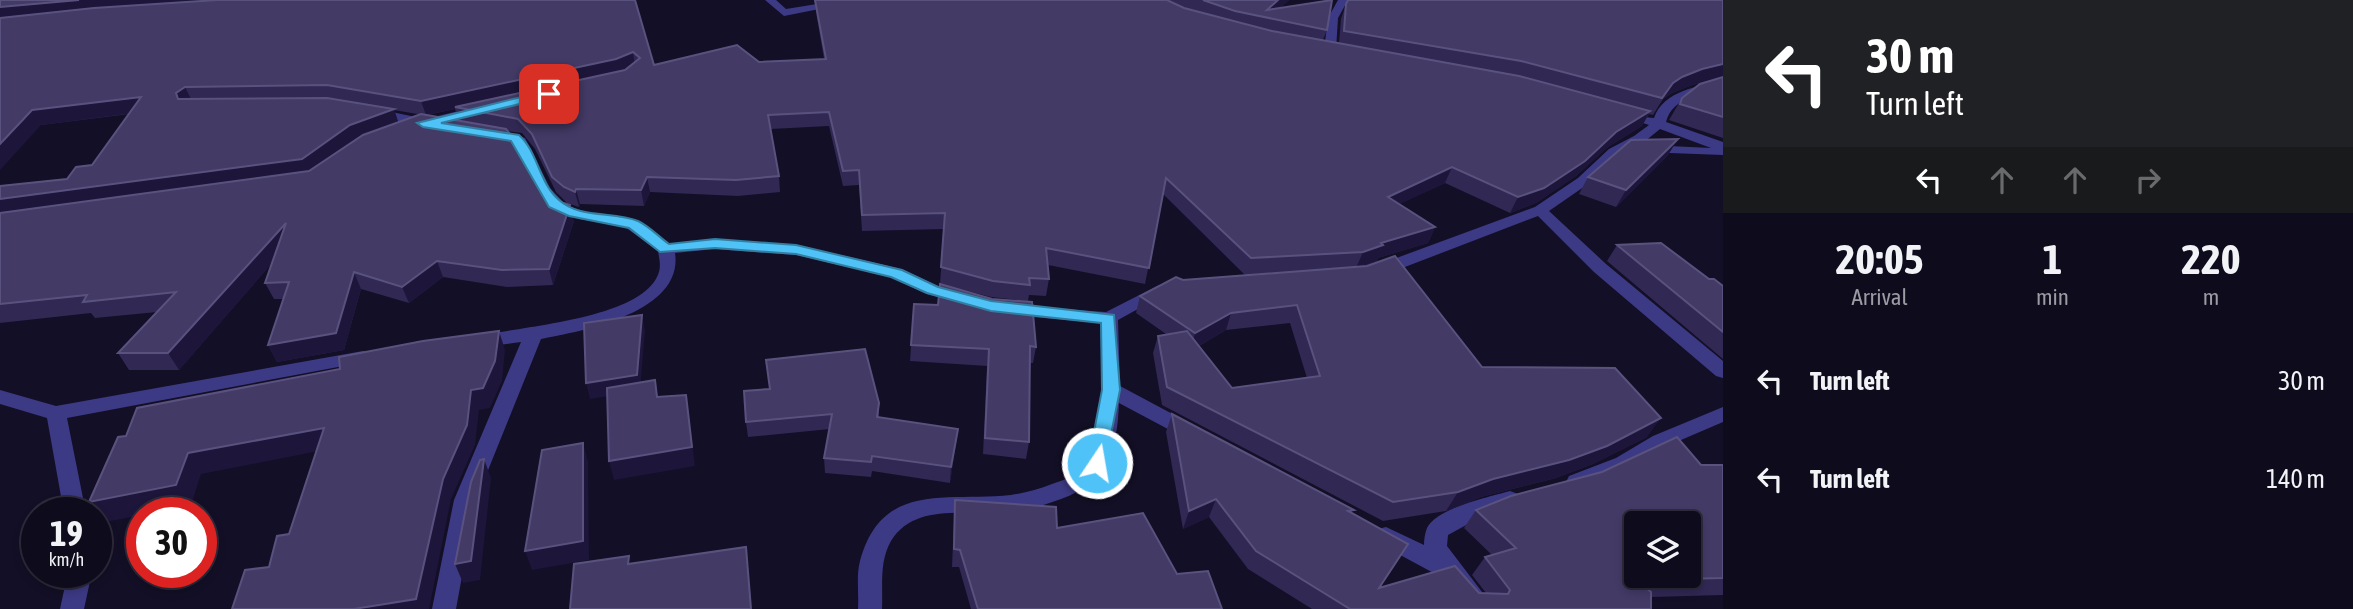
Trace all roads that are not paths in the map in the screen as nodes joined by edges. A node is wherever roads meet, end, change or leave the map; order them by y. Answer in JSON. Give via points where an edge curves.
{"nodes":[{"id":1,"x":771,"y":0,"type":"edge"},
{"id":2,"x":860,"y":0,"type":"edge"},
{"id":3,"x":1343,"y":0,"type":"edge"},
{"id":4,"x":1330,"y":50,"type":"edge"},
{"id":5,"x":1723,"y":84,"type":"edge"},
{"id":6,"x":494,"y":106,"type":"edge"},
{"id":7,"x":360,"y":110,"type":"edge"},
{"id":8,"x":1633,"y":116,"type":"edge"},
{"id":9,"x":423,"y":123,"type":"junction"},
{"id":10,"x":1659,"y":123,"type":"junction"},
{"id":11,"x":391,"y":133,"type":"edge"},
{"id":12,"x":1723,"y":147,"type":"edge"},
{"id":13,"x":1614,"y":152,"type":"junction"},
{"id":14,"x":1723,"y":152,"type":"edge"},
{"id":15,"x":1540,"y":210,"type":"junction"},
{"id":16,"x":666,"y":249,"type":"junction"},
{"id":17,"x":1359,"y":276,"type":"edge"},
{"id":18,"x":1178,"y":286,"type":"edge"},
{"id":19,"x":1109,"y":318,"type":"junction"},
{"id":20,"x":533,"y":336,"type":"junction"},
{"id":21,"x":458,"y":344,"type":"edge"},
{"id":22,"x":376,"y":355,"type":"edge"},
{"id":23,"x":1723,"y":371,"type":"edge"},
{"id":24,"x":1111,"y":390,"type":"junction"},
{"id":25,"x":0,"y":397,"type":"edge"},
{"id":26,"x":56,"y":413,"type":"junction"},
{"id":27,"x":1723,"y":414,"type":"edge"},
{"id":28,"x":1208,"y":442,"type":"edge"},
{"id":29,"x":1558,"y":488,"type":"edge"},
{"id":30,"x":1526,"y":496,"type":"edge"},
{"id":31,"x":72,"y":497,"type":"edge"},
{"id":32,"x":1364,"y":525,"type":"edge"},
{"id":33,"x":1449,"y":569,"type":"junction"},
{"id":34,"x":77,"y":588,"type":"edge"},
{"id":35,"x":72,"y":609,"type":"edge"},
{"id":36,"x":444,"y":609,"type":"edge"},
{"id":37,"x":870,"y":609,"type":"edge"},
{"id":38,"x":1483,"y":609,"type":"edge"}],
"edges":[{"from":1,"to":2,"type":"street","via":[[784,13]]},
{"from":3,"to":4,"type":"street","via":[[1333,18]]},
{"from":5,"to":10,"type":"street","via":[[1686,92],[1662,113]]},
{"from":6,"to":9,"type":"street"},
{"from":7,"to":9,"type":"street"},
{"from":8,"to":10,"type":"street"},
{"from":9,"to":11,"type":"street"},
{"from":9,"to":16,"type":"street","via":[[515,138],[554,204],[574,213],[634,225]]},
{"from":10,"to":12,"type":"street"},
{"from":10,"to":13,"type":"street"},
{"from":13,"to":14,"type":"street","via":[[1677,148]]},
{"from":13,"to":15,"type":"street","via":[[1583,181]]},
{"from":15,"to":17,"type":"street"},
{"from":15,"to":23,"type":"street","via":[[1600,268]]},
{"from":16,"to":19,"type":"street","via":[[715,244],[796,250],[896,273],[932,290],[986,304]]},
{"from":16,"to":20,"type":"street","via":[[668,272],[663,281],[626,309]]},
{"from":18,"to":19,"type":"street","via":[[1164,287]]},
{"from":19,"to":24,"type":"street"},
{"from":20,"to":21,"type":"street"},
{"from":20,"to":36,"type":"street","via":[[465,500]]},
{"from":22,"to":26,"type":"street"},
{"from":24,"to":28,"type":"street"},
{"from":24,"to":37,"type":"street","via":[[1097,463],[1071,487],[1010,504],[945,503],[899,516],[882,533],[872,562]]},
{"from":25,"to":26,"type":"street"},
{"from":26,"to":31,"type":"street"},
{"from":27,"to":29,"type":"street","via":[[1660,441],[1623,464]]},
{"from":30,"to":33,"type":"street","via":[[1474,509],[1437,531],[1435,547]]},
{"from":32,"to":33,"type":"street"},
{"from":33,"to":38,"type":"street"},
{"from":34,"to":35,"type":"street"}]}
